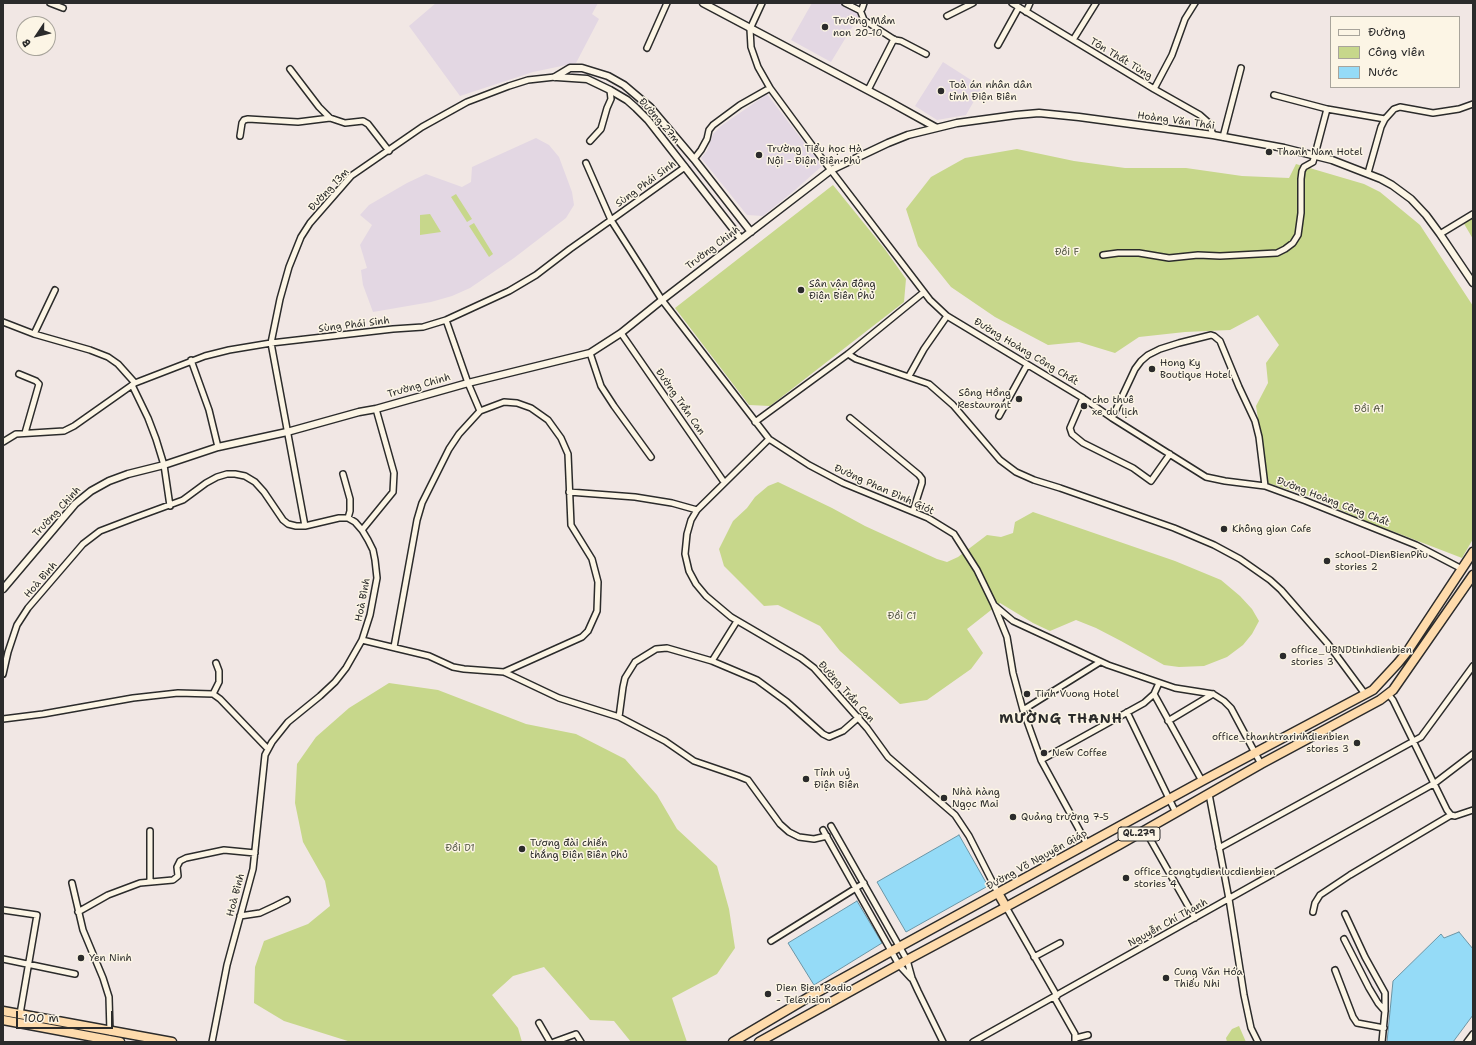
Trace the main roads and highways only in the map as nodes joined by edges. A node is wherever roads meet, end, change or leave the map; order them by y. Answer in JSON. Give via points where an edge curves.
{"nodes":[{"id":1,"x":1473,"y":552,"type":"edge"},
{"id":2,"x":1462,"y":569,"type":"junction"},
{"id":3,"x":1473,"y":575,"type":"edge"},
{"id":4,"x":1304,"y":726,"type":"junction"},
{"id":5,"x":1310,"y":738,"type":"junction"},
{"id":6,"x":1202,"y":781,"type":"junction"},
{"id":7,"x":1209,"y":794,"type":"junction"},
{"id":8,"x":998,"y":893,"type":"junction"},
{"id":9,"x":1006,"y":907,"type":"junction"},
{"id":10,"x":3,"y":1011,"type":"edge"},
{"id":11,"x":3,"y":1020,"type":"edge"},
{"id":12,"x":95,"y":1040,"type":"edge"},
{"id":13,"x":120,"y":1042,"type":"edge"},
{"id":14,"x":172,"y":1042,"type":"edge"},
{"id":15,"x":733,"y":1042,"type":"edge"},
{"id":16,"x":759,"y":1042,"type":"edge"}],
"edges":[{"from":1,"to":2,"type":"highway","name":"Đường Võ Nguyên Giáp","number":"QL.279"},
{"from":2,"to":3,"type":"highway"},
{"from":2,"to":4,"type":"highway","name":"Đường Võ Nguyên Giáp","number":"QL.279","via":[[1398,664],[1372,690]]},
{"from":3,"to":5,"type":"highway","number":"QL.279","via":[[1393,690],[1380,700]]},
{"from":4,"to":5,"type":"highway"},
{"from":4,"to":6,"type":"highway","name":"Đường Võ Nguyên Giáp","number":"QL.279"},
{"from":5,"to":7,"type":"highway","number":"QL.279"},
{"from":6,"to":7,"type":"highway"},
{"from":6,"to":8,"type":"highway","name":"Đường Võ Nguyên Giáp","number":"QL.279"},
{"from":7,"to":9,"type":"highway","number":"QL.279"},
{"from":8,"to":9,"type":"highway"},
{"from":8,"to":15,"type":"highway","name":"Đường Võ Nguyên Giáp","number":"QL.279"},
{"from":9,"to":16,"type":"highway","number":"QL.279"},
{"from":10,"to":14,"type":"highway"},
{"from":11,"to":12,"type":"highway"},
{"from":12,"to":13,"type":"highway"}]}
